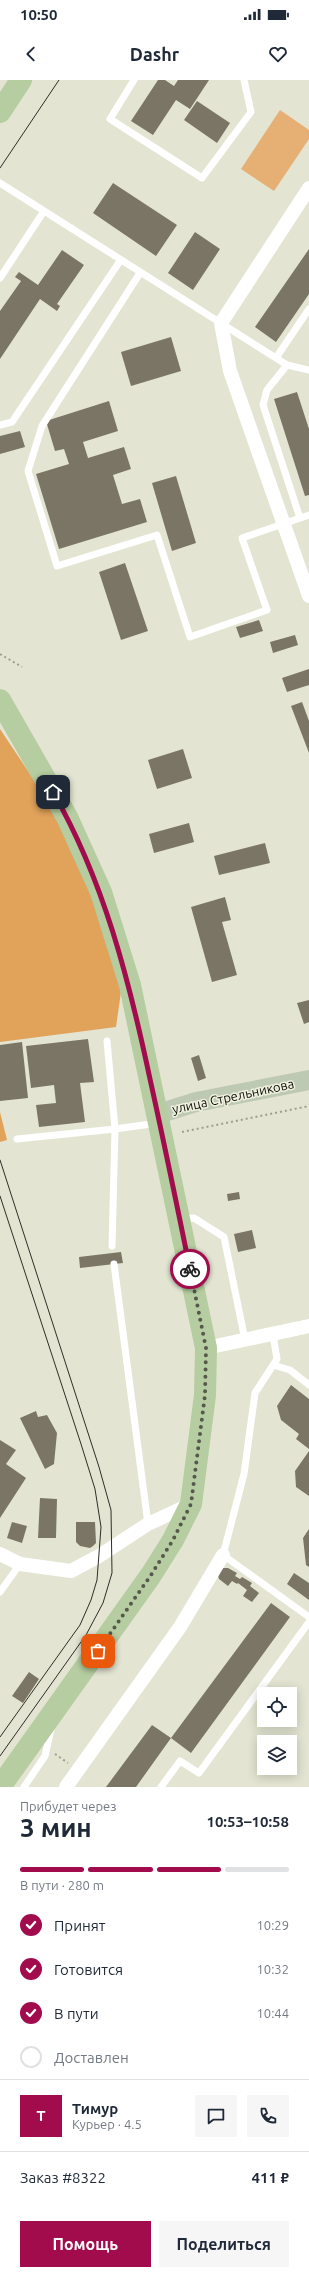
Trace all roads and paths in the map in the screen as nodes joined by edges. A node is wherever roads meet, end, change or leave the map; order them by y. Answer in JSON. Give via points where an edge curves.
{"nodes":[{"id":1,"x":21,"y":80,"type":"edge"},
{"id":2,"x":134,"y":80,"type":"edge"},
{"id":3,"x":244,"y":80,"type":"edge"},
{"id":4,"x":0,"y":112,"type":"edge"},
{"id":5,"x":0,"y":183,"type":"edge"},
{"id":6,"x":309,"y":188,"type":"edge"},
{"id":7,"x":44,"y":211,"type":"junction"},
{"id":8,"x":120,"y":261,"type":"junction"},
{"id":9,"x":140,"y":273,"type":"junction"},
{"id":10,"x":0,"y":278,"type":"edge"},
{"id":11,"x":309,"y":309,"type":"edge"},
{"id":12,"x":221,"y":323,"type":"junction"},
{"id":13,"x":276,"y":358,"type":"junction"},
{"id":14,"x":287,"y":365,"type":"junction"},
{"id":15,"x":309,"y":370,"type":"edge"},
{"id":16,"x":0,"y":425,"type":"edge"},
{"id":17,"x":309,"y":515,"type":"edge"},
{"id":18,"x":300,"y":518,"type":"junction"},
{"id":19,"x":283,"y":524,"type":"junction"},
{"id":20,"x":309,"y":596,"type":"edge"},
{"id":21,"x":0,"y":654,"type":"edge"},
{"id":22,"x":22,"y":667,"type":"dead end"},
{"id":23,"x":0,"y":700,"type":"edge"},
{"id":24,"x":107,"y":1041,"type":"dead end"},
{"id":25,"x":309,"y":1080,"type":"edge"},
{"id":26,"x":309,"y":1106,"type":"edge"},
{"id":27,"x":159,"y":1118,"type":"junction"},
{"id":28,"x":115,"y":1129,"type":"junction"},
{"id":29,"x":182,"y":1132,"type":"dead end"},
{"id":30,"x":17,"y":1139,"type":"dead end"},
{"id":31,"x":180,"y":1220,"type":"junction"},
{"id":32,"x":112,"y":1246,"type":"dead end"},
{"id":33,"x":114,"y":1264,"type":"dead end"},
{"id":34,"x":309,"y":1326,"type":"edge"},
{"id":35,"x":273,"y":1335,"type":"junction"},
{"id":36,"x":245,"y":1340,"type":"junction"},
{"id":37,"x":206,"y":1348,"type":"junction"},
{"id":38,"x":273,"y":1365,"type":"junction"},
{"id":39,"x":309,"y":1385,"type":"edge"},
{"id":40,"x":191,"y":1504,"type":"junction"},
{"id":41,"x":148,"y":1524,"type":"junction"},
{"id":42,"x":0,"y":1554,"type":"edge"},
{"id":43,"x":223,"y":1555,"type":"junction"},
{"id":44,"x":20,"y":1564,"type":"junction"},
{"id":45,"x":0,"y":1592,"type":"edge"},
{"id":46,"x":309,"y":1617,"type":"edge"},
{"id":47,"x":309,"y":1622,"type":"edge"},
{"id":48,"x":53,"y":1714,"type":"junction"},
{"id":49,"x":54,"y":1754,"type":"dead end"},
{"id":50,"x":78,"y":1771,"type":"junction"},
{"id":51,"x":0,"y":1787,"type":"edge"},
{"id":52,"x":24,"y":1787,"type":"edge"},
{"id":53,"x":66,"y":1787,"type":"edge"},
{"id":54,"x":161,"y":1787,"type":"edge"}],
"edges":[{"from":1,"to":4,"type":"main road"},
{"from":2,"to":3,"type":"lane","via":[[110,119],[202,178],[251,112]]},
{"from":5,"to":7,"type":"lane"},
{"from":6,"to":12,"type":"street"},
{"from":7,"to":8,"type":"lane"},
{"from":7,"to":10,"type":"lane"},
{"from":8,"to":9,"type":"lane"},
{"from":8,"to":16,"type":"lane","via":[[12,422]]},
{"from":9,"to":12,"type":"lane"},
{"from":9,"to":19,"type":"lane","via":[[42,426],[28,471],[57,566],[157,535],[190,637],[267,610],[242,538]]},
{"from":11,"to":13,"type":"lane"},
{"from":12,"to":13,"type":"lane"},
{"from":12,"to":19,"type":"street","via":[[230,371]]},
{"from":13,"to":14,"type":"lane"},
{"from":14,"to":15,"type":"lane"},
{"from":14,"to":18,"type":"lane","via":[[267,390],[263,405]]},
{"from":17,"to":18,"type":"lane"},
{"from":18,"to":19,"type":"lane"},
{"from":19,"to":20,"type":"street"},
{"from":21,"to":22,"type":"path"},
{"from":23,"to":27,"type":"main road","via":[[67,817],[101,892],[130,985]]},
{"from":24,"to":28,"type":"lane"},
{"from":25,"to":27,"type":"street","name":"улица Стрельникова","via":[[196,1102]]},
{"from":26,"to":29,"type":"path"},
{"from":27,"to":28,"type":"lane"},
{"from":27,"to":31,"type":"main road"},
{"from":28,"to":30,"type":"lane"},
{"from":28,"to":32,"type":"lane"},
{"from":31,"to":36,"type":"lane","via":[[194,1218],[224,1237]]},
{"from":31,"to":37,"type":"main road"},
{"from":33,"to":41,"type":"lane"},
{"from":34,"to":35,"type":"street"},
{"from":35,"to":36,"type":"street"},
{"from":35,"to":38,"type":"lane","via":[[277,1359]]},
{"from":36,"to":37,"type":"street"},
{"from":37,"to":40,"type":"main road","via":[[205,1395]]},
{"from":38,"to":39,"type":"lane","via":[[290,1370]]},
{"from":38,"to":43,"type":"lane","via":[[255,1393],[244,1474]]},
{"from":40,"to":41,"type":"street"},
{"from":40,"to":48,"type":"main road","via":[[151,1575]]},
{"from":41,"to":44,"type":"street","via":[[71,1571]]},
{"from":42,"to":44,"type":"street"},
{"from":43,"to":46,"type":"lane"},
{"from":43,"to":50,"type":"street","via":[[180,1626]]},
{"from":44,"to":45,"type":"lane"},
{"from":47,"to":54,"type":"lane","via":[[199,1773],[180,1761]]},
{"from":48,"to":51,"type":"main road"},
{"from":48,"to":52,"type":"lane","via":[[48,1749]]},
{"from":49,"to":50,"type":"path"},
{"from":50,"to":53,"type":"street"}]}
